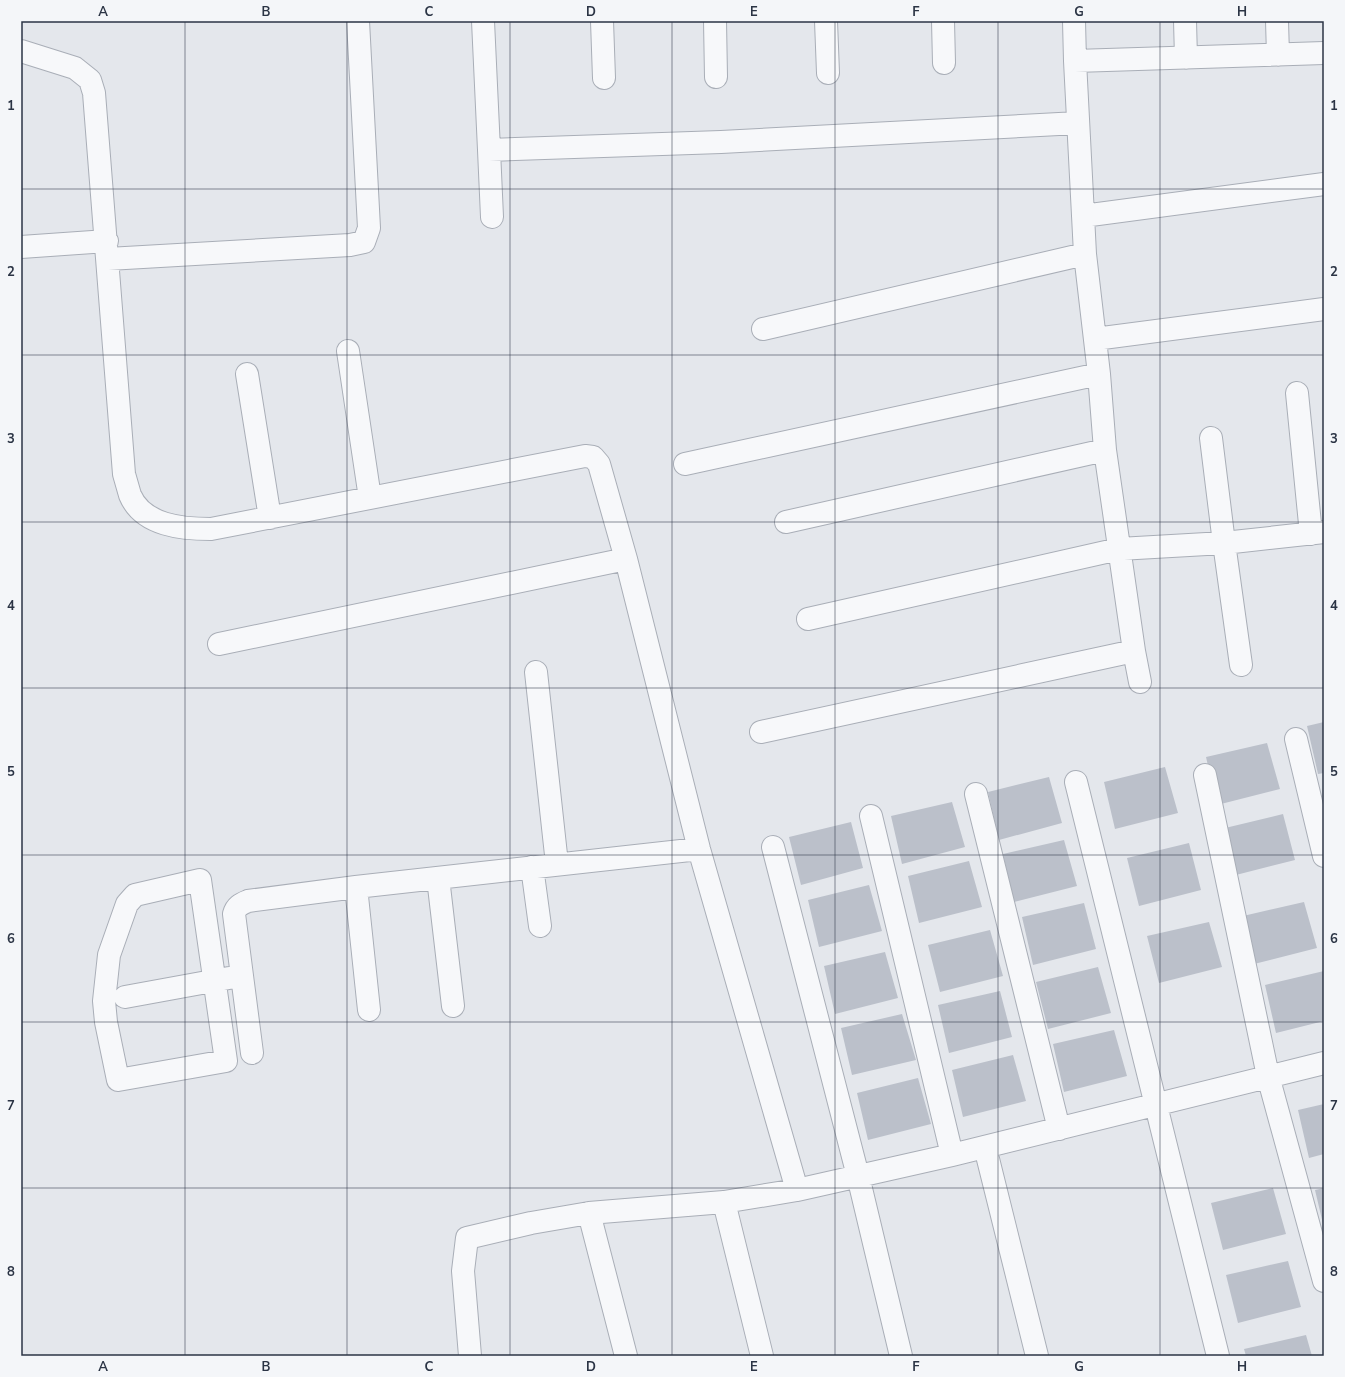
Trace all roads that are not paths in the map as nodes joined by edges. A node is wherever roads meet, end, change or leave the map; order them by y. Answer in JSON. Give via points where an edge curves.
{"nodes":[{"id":1,"x":358,"y":21,"type":"edge"},
{"id":2,"x":483,"y":21,"type":"edge"},
{"id":3,"x":602,"y":21,"type":"edge"},
{"id":4,"x":715,"y":21,"type":"edge"},
{"id":5,"x":826,"y":21,"type":"edge"},
{"id":6,"x":943,"y":21,"type":"edge"},
{"id":7,"x":1074,"y":21,"type":"edge"},
{"id":8,"x":1185,"y":21,"type":"edge"},
{"id":9,"x":1277,"y":21,"type":"edge"},
{"id":10,"x":21,"y":50,"type":"edge"},
{"id":11,"x":1324,"y":53,"type":"edge"},
{"id":12,"x":1278,"y":55,"type":"junction"},
{"id":13,"x":1186,"y":58,"type":"junction"},
{"id":14,"x":1075,"y":62,"type":"junction"},
{"id":15,"x":944,"y":63,"type":"dead end"},
{"id":16,"x":828,"y":73,"type":"dead end"},
{"id":17,"x":716,"y":77,"type":"dead end"},
{"id":18,"x":604,"y":78,"type":"dead end"},
{"id":19,"x":1078,"y":123,"type":"junction"},
{"id":20,"x":489,"y":150,"type":"junction"},
{"id":21,"x":1324,"y":184,"type":"edge"},
{"id":22,"x":1083,"y":216,"type":"junction"},
{"id":23,"x":492,"y":217,"type":"dead end"},
{"id":24,"x":21,"y":247,"type":"edge"},
{"id":25,"x":108,"y":250,"type":"junction"},
{"id":26,"x":1085,"y":254,"type":"junction"},
{"id":27,"x":1324,"y":308,"type":"edge"},
{"id":28,"x":763,"y":329,"type":"dead end"},
{"id":29,"x":1095,"y":339,"type":"junction"},
{"id":30,"x":348,"y":351,"type":"dead end"},
{"id":31,"x":248,"y":374,"type":"dead end"},
{"id":32,"x":1099,"y":374,"type":"junction"},
{"id":33,"x":1297,"y":393,"type":"dead end"},
{"id":34,"x":1211,"y":438,"type":"dead end"},
{"id":35,"x":1105,"y":450,"type":"junction"},
{"id":36,"x":685,"y":464,"type":"dead end"},
{"id":37,"x":370,"y":498,"type":"junction"},
{"id":38,"x":270,"y":518,"type":"junction"},
{"id":39,"x":786,"y":522,"type":"dead end"},
{"id":40,"x":1317,"y":533,"type":"edge"},
{"id":41,"x":1224,"y":543,"type":"junction"},
{"id":42,"x":1119,"y":549,"type":"junction"},
{"id":43,"x":626,"y":559,"type":"junction"},
{"id":44,"x":808,"y":619,"type":"dead end"},
{"id":45,"x":219,"y":644,"type":"dead end"},
{"id":46,"x":1134,"y":651,"type":"junction"},
{"id":47,"x":1241,"y":665,"type":"dead end"},
{"id":48,"x":536,"y":672,"type":"dead end"},
{"id":49,"x":1140,"y":682,"type":"dead end"},
{"id":50,"x":761,"y":732,"type":"dead end"},
{"id":51,"x":1296,"y":739,"type":"dead end"},
{"id":52,"x":1205,"y":774,"type":"dead end"},
{"id":53,"x":1076,"y":782,"type":"dead end"},
{"id":54,"x":976,"y":794,"type":"dead end"},
{"id":55,"x":871,"y":816,"type":"dead end"},
{"id":56,"x":773,"y":847,"type":"dead end"},
{"id":57,"x":699,"y":849,"type":"junction"},
{"id":58,"x":1324,"y":856,"type":"edge"},
{"id":59,"x":557,"y":864,"type":"junction"},
{"id":60,"x":532,"y":867,"type":"junction"},
{"id":61,"x":438,"y":878,"type":"junction"},
{"id":62,"x":356,"y":887,"type":"junction"},
{"id":63,"x":540,"y":926,"type":"dead end"},
{"id":64,"x":242,"y":976,"type":"junction"},
{"id":65,"x":214,"y":981,"type":"junction"},
{"id":66,"x":125,"y":998,"type":"dead end"},
{"id":67,"x":453,"y":1006,"type":"dead end"},
{"id":68,"x":370,"y":1010,"type":"dead end"},
{"id":69,"x":252,"y":1053,"type":"dead end"},
{"id":70,"x":1324,"y":1063,"type":"edge"},
{"id":71,"x":1268,"y":1076,"type":"junction"},
{"id":72,"x":1156,"y":1105,"type":"junction"},
{"id":73,"x":1059,"y":1129,"type":"junction"},
{"id":74,"x":985,"y":1147,"type":"junction"},
{"id":75,"x":952,"y":1155,"type":"junction"},
{"id":76,"x":858,"y":1176,"type":"junction"},
{"id":77,"x":797,"y":1190,"type":"junction"},
{"id":78,"x":724,"y":1202,"type":"junction"},
{"id":79,"x":589,"y":1213,"type":"junction"},
{"id":80,"x":1324,"y":1281,"type":"edge"},
{"id":81,"x":470,"y":1356,"type":"edge"},
{"id":82,"x":626,"y":1356,"type":"edge"},
{"id":83,"x":762,"y":1356,"type":"edge"},
{"id":84,"x":901,"y":1356,"type":"edge"},
{"id":85,"x":1037,"y":1356,"type":"edge"},
{"id":86,"x":1218,"y":1356,"type":"edge"}],
"edges":[{"from":1,"to":25,"type":"street","via":[[369,228],[364,242],[350,245]]},
{"from":2,"to":20,"type":"street"},
{"from":3,"to":18,"type":"street"},
{"from":4,"to":17,"type":"street"},
{"from":5,"to":16,"type":"street"},
{"from":6,"to":15,"type":"street"},
{"from":7,"to":14,"type":"street"},
{"from":8,"to":13,"type":"street"},
{"from":9,"to":12,"type":"street"},
{"from":10,"to":25,"type":"street","via":[[74,68],[90,80],[94,93]]},
{"from":11,"to":12,"type":"street"},
{"from":12,"to":13,"type":"street"},
{"from":13,"to":14,"type":"street"},
{"from":14,"to":19,"type":"street"},
{"from":19,"to":20,"type":"street","via":[[721,142]]},
{"from":19,"to":22,"type":"street"},
{"from":20,"to":23,"type":"street"},
{"from":21,"to":22,"type":"street"},
{"from":22,"to":26,"type":"street"},
{"from":24,"to":25,"type":"street"},
{"from":25,"to":38,"type":"street","via":[[124,474],[131,496],[140,510],[158,522],[190,529],[211,529]]},
{"from":26,"to":28,"type":"street"},
{"from":26,"to":29,"type":"street"},
{"from":27,"to":29,"type":"street"},
{"from":29,"to":32,"type":"street"},
{"from":30,"to":37,"type":"street"},
{"from":31,"to":38,"type":"street"},
{"from":32,"to":35,"type":"street"},
{"from":32,"to":36,"type":"street"},
{"from":33,"to":40,"type":"street"},
{"from":34,"to":41,"type":"street"},
{"from":35,"to":39,"type":"street"},
{"from":35,"to":42,"type":"street"},
{"from":37,"to":38,"type":"street"},
{"from":37,"to":43,"type":"street","via":[[585,456],[593,457],[599,464]]},
{"from":40,"to":41,"type":"street"},
{"from":41,"to":42,"type":"street"},
{"from":41,"to":47,"type":"street"},
{"from":42,"to":44,"type":"street"},
{"from":42,"to":46,"type":"street"},
{"from":43,"to":45,"type":"street"},
{"from":43,"to":57,"type":"street"},
{"from":46,"to":49,"type":"street"},
{"from":46,"to":50,"type":"street"},
{"from":48,"to":59,"type":"street"},
{"from":51,"to":58,"type":"street"},
{"from":52,"to":71,"type":"street"},
{"from":53,"to":72,"type":"street"},
{"from":54,"to":73,"type":"street"},
{"from":55,"to":75,"type":"street"},
{"from":56,"to":76,"type":"street"},
{"from":57,"to":59,"type":"street"},
{"from":57,"to":77,"type":"street"},
{"from":59,"to":60,"type":"street"},
{"from":60,"to":61,"type":"street"},
{"from":60,"to":63,"type":"street"},
{"from":61,"to":62,"type":"street"},
{"from":61,"to":67,"type":"street"},
{"from":62,"to":64,"type":"street","via":[[240,904],[234,914]]},
{"from":62,"to":68,"type":"street"},
{"from":64,"to":65,"type":"street"},
{"from":64,"to":69,"type":"street"},
{"from":65,"to":65,"type":"street","via":[[226,1061],[118,1080],[104,1001],[109,955],[127,904],[135,895],[200,880]]},
{"from":65,"to":66,"type":"street"},
{"from":70,"to":71,"type":"street"},
{"from":71,"to":72,"type":"street"},
{"from":71,"to":80,"type":"street"},
{"from":72,"to":73,"type":"street"},
{"from":72,"to":86,"type":"street"},
{"from":73,"to":74,"type":"street"},
{"from":74,"to":75,"type":"street"},
{"from":74,"to":85,"type":"street"},
{"from":75,"to":76,"type":"street"},
{"from":76,"to":77,"type":"street"},
{"from":76,"to":84,"type":"street"},
{"from":77,"to":78,"type":"street"},
{"from":78,"to":79,"type":"street"},
{"from":78,"to":83,"type":"street"},
{"from":79,"to":81,"type":"street","via":[[468,1238],[464,1271]]},
{"from":79,"to":82,"type":"street"}]}
